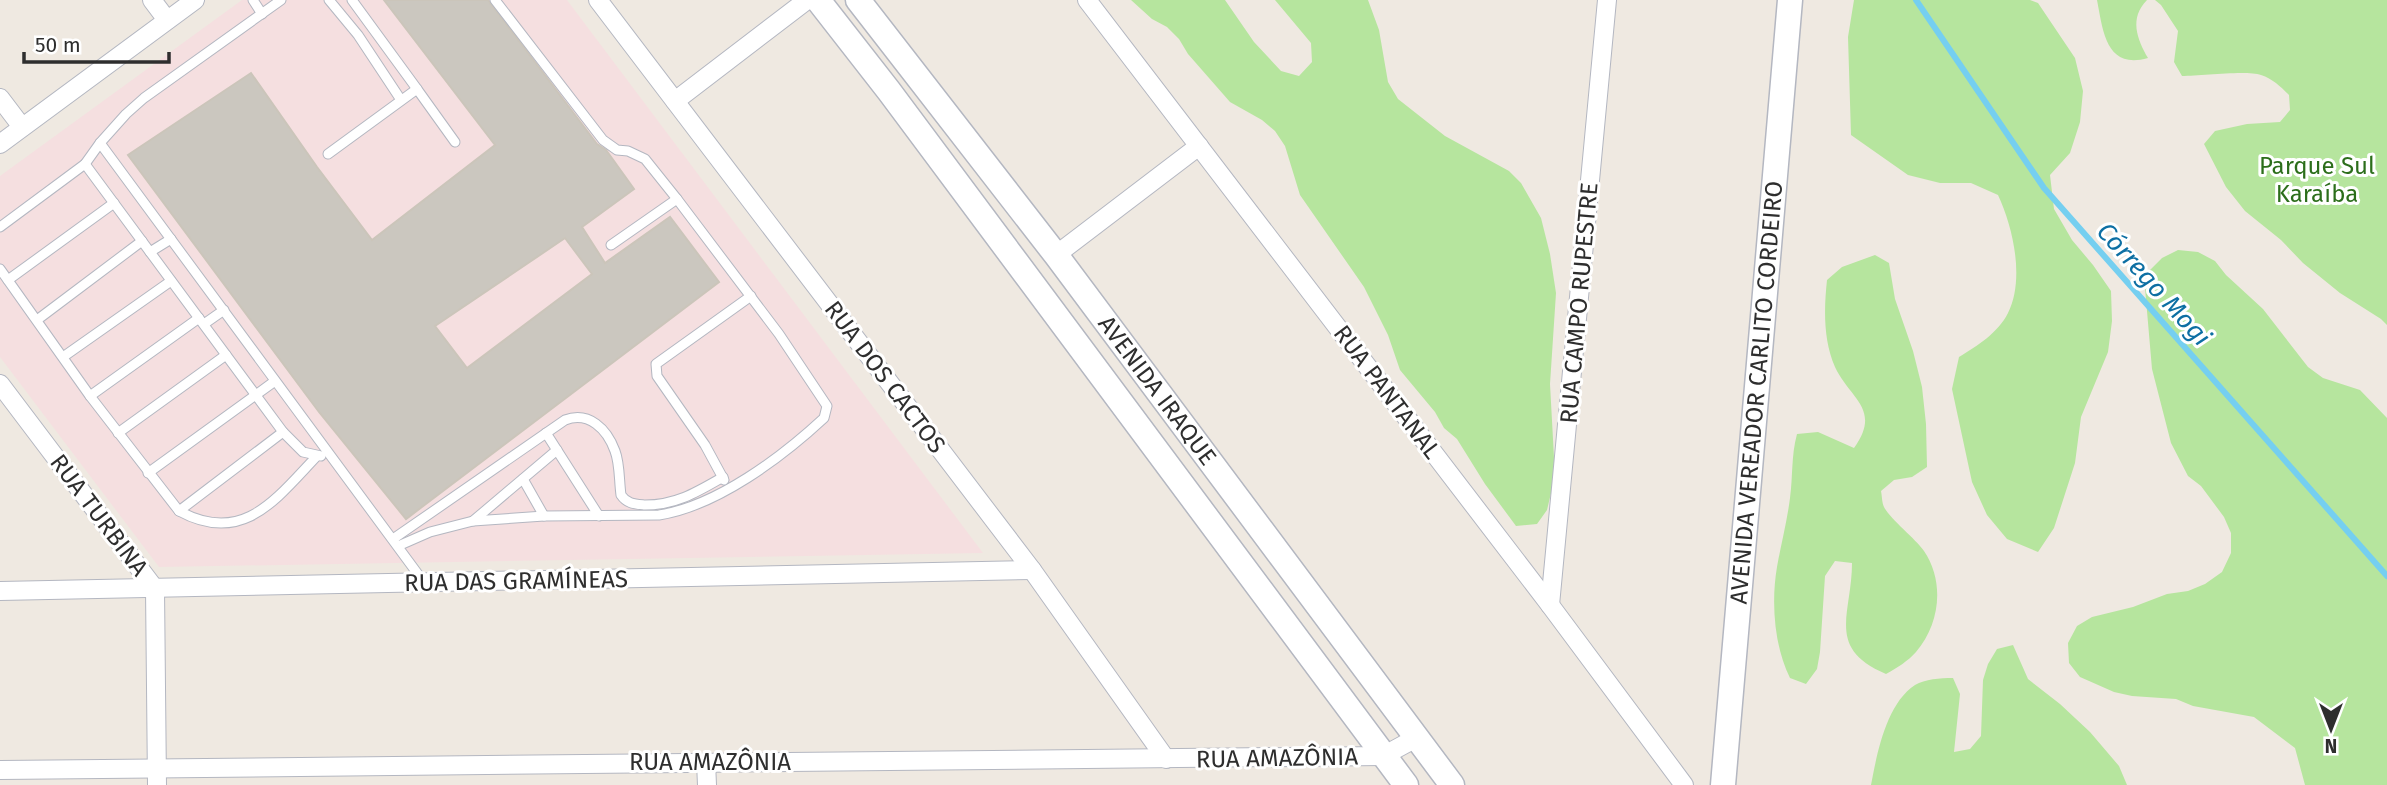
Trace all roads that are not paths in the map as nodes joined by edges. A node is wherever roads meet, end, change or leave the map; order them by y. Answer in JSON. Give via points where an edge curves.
{"nodes":[{"id":1,"x":152,"y":0,"type":"edge"},
{"id":2,"x":195,"y":0,"type":"edge"},
{"id":3,"x":253,"y":0,"type":"edge"},
{"id":4,"x":281,"y":0,"type":"edge"},
{"id":5,"x":329,"y":0,"type":"edge"},
{"id":6,"x":352,"y":0,"type":"edge"},
{"id":7,"x":495,"y":0,"type":"edge"},
{"id":8,"x":598,"y":0,"type":"edge"},
{"id":9,"x":807,"y":0,"type":"edge"},
{"id":10,"x":818,"y":0,"type":"edge"},
{"id":11,"x":858,"y":0,"type":"edge"},
{"id":12,"x":1087,"y":0,"type":"edge"},
{"id":13,"x":1607,"y":0,"type":"edge"},
{"id":14,"x":1790,"y":0,"type":"edge"},
{"id":15,"x":262,"y":13,"type":"junction"},
{"id":16,"x":167,"y":20,"type":"junction"},
{"id":17,"x":417,"y":89,"type":"junction"},
{"id":18,"x":0,"y":98,"type":"edge"},
{"id":19,"x":401,"y":100,"type":"junction"},
{"id":20,"x":675,"y":101,"type":"junction"},
{"id":21,"x":22,"y":127,"type":"junction"},
{"id":22,"x":455,"y":142,"type":"dead end"},
{"id":23,"x":100,"y":143,"type":"junction"},
{"id":24,"x":0,"y":144,"type":"edge"},
{"id":25,"x":1199,"y":146,"type":"junction"},
{"id":26,"x":328,"y":154,"type":"dead end"},
{"id":27,"x":85,"y":164,"type":"junction"},
{"id":28,"x":677,"y":199,"type":"junction"},
{"id":29,"x":114,"y":203,"type":"junction"},
{"id":30,"x":0,"y":228,"type":"edge"},
{"id":31,"x":171,"y":239,"type":"junction"},
{"id":32,"x":142,"y":241,"type":"junction"},
{"id":33,"x":611,"y":244,"type":"dead end"},
{"id":34,"x":150,"y":252,"type":"junction"},
{"id":35,"x":1056,"y":255,"type":"junction"},
{"id":36,"x":0,"y":269,"type":"edge"},
{"id":37,"x":8,"y":280,"type":"junction"},
{"id":38,"x":171,"y":281,"type":"junction"},
{"id":39,"x":751,"y":296,"type":"junction"},
{"id":40,"x":224,"y":310,"type":"junction"},
{"id":41,"x":37,"y":320,"type":"junction"},
{"id":42,"x":202,"y":321,"type":"junction"},
{"id":43,"x":226,"y":355,"type":"junction"},
{"id":44,"x":63,"y":358,"type":"junction"},
{"id":45,"x":275,"y":381,"type":"junction"},
{"id":46,"x":0,"y":384,"type":"edge"},
{"id":47,"x":255,"y":394,"type":"junction"},
{"id":48,"x":90,"y":396,"type":"junction"},
{"id":49,"x":0,"y":409,"type":"edge"},
{"id":50,"x":19,"y":409,"type":"junction"},
{"id":51,"x":283,"y":432,"type":"junction"},
{"id":52,"x":118,"y":433,"type":"junction"},
{"id":53,"x":546,"y":433,"type":"junction"},
{"id":54,"x":557,"y":450,"type":"junction"},
{"id":55,"x":317,"y":456,"type":"junction"},
{"id":56,"x":332,"y":457,"type":"junction"},
{"id":57,"x":148,"y":473,"type":"junction"},
{"id":58,"x":723,"y":477,"type":"junction"},
{"id":59,"x":523,"y":479,"type":"junction"},
{"id":60,"x":729,"y":488,"type":"junction"},
{"id":61,"x":179,"y":511,"type":"junction"},
{"id":62,"x":544,"y":516,"type":"junction"},
{"id":63,"x":599,"y":516,"type":"junction"},
{"id":64,"x":473,"y":521,"type":"junction"},
{"id":65,"x":396,"y":542,"type":"junction"},
{"id":66,"x":1032,"y":570,"type":"junction"},
{"id":67,"x":424,"y":583,"type":"junction"},
{"id":68,"x":155,"y":589,"type":"junction"},
{"id":69,"x":0,"y":591,"type":"edge"},
{"id":70,"x":1550,"y":605,"type":"junction"},
{"id":71,"x":1416,"y":738,"type":"junction"},
{"id":72,"x":1383,"y":756,"type":"junction"},
{"id":73,"x":1166,"y":759,"type":"junction"},
{"id":74,"x":706,"y":762,"type":"junction"},
{"id":75,"x":0,"y":770,"type":"edge"},
{"id":76,"x":157,"y":776,"type":"edge"},
{"id":77,"x":707,"y":785,"type":"edge"},
{"id":78,"x":1406,"y":785,"type":"edge"},
{"id":79,"x":1452,"y":785,"type":"edge"},
{"id":80,"x":1684,"y":785,"type":"edge"},
{"id":81,"x":1723,"y":785,"type":"edge"}],
"edges":[{"from":1,"to":16,"type":"street"},
{"from":2,"to":16,"type":"street"},
{"from":3,"to":15,"type":"lane"},
{"from":4,"to":15,"type":"lane"},
{"from":5,"to":19,"type":"lane"},
{"from":6,"to":17,"type":"lane"},
{"from":7,"to":28,"type":"lane","via":[[603,140],[645,159]]},
{"from":8,"to":20,"type":"street","name":"RUA DOS CACTOS"},
{"from":9,"to":20,"type":"street"},
{"from":10,"to":72,"type":"street","name":"AVENIDA IRAQUE"},
{"from":11,"to":35,"type":"street","name":"AVENIDA IRAQUE"},
{"from":12,"to":25,"type":"street","name":"RUA PANTANAL"},
{"from":13,"to":70,"type":"street","name":"RUA CAMPO RUPESTRE"},
{"from":14,"to":81,"type":"street","name":"AVENIDA VEREADOR CARLITO CORDEIRO"},
{"from":15,"to":23,"type":"lane","via":[[144,98]]},
{"from":16,"to":21,"type":"street"},
{"from":17,"to":19,"type":"lane"},
{"from":17,"to":22,"type":"lane"},
{"from":18,"to":21,"type":"street"},
{"from":19,"to":26,"type":"lane"},
{"from":20,"to":66,"type":"street","name":"RUA DOS CACTOS"},
{"from":21,"to":24,"type":"street"},
{"from":23,"to":27,"type":"lane"},
{"from":23,"to":31,"type":"lane"},
{"from":25,"to":35,"type":"street"},
{"from":25,"to":70,"type":"street","name":"RUA PANTANAL"},
{"from":27,"to":29,"type":"lane"},
{"from":27,"to":30,"type":"lane"},
{"from":28,"to":33,"type":"lane"},
{"from":28,"to":39,"type":"lane"},
{"from":29,"to":32,"type":"lane"},
{"from":29,"to":37,"type":"lane"},
{"from":31,"to":34,"type":"lane"},
{"from":31,"to":40,"type":"lane"},
{"from":32,"to":34,"type":"lane"},
{"from":32,"to":41,"type":"lane"},
{"from":34,"to":38,"type":"lane"},
{"from":35,"to":71,"type":"street","name":"AVENIDA IRAQUE"},
{"from":36,"to":37,"type":"lane"},
{"from":37,"to":41,"type":"lane"},
{"from":38,"to":42,"type":"lane"},
{"from":38,"to":44,"type":"lane"},
{"from":39,"to":58,"type":"lane","via":[[656,365],[657,376]]},
{"from":39,"to":60,"type":"lane","via":[[808,374],[828,411]]},
{"from":40,"to":42,"type":"lane"},
{"from":40,"to":45,"type":"lane"},
{"from":41,"to":44,"type":"lane"},
{"from":42,"to":43,"type":"lane"},
{"from":42,"to":48,"type":"lane"},
{"from":43,"to":47,"type":"lane"},
{"from":43,"to":52,"type":"lane"},
{"from":44,"to":48,"type":"lane"},
{"from":45,"to":47,"type":"lane"},
{"from":45,"to":56,"type":"lane"},
{"from":46,"to":50,"type":"street","name":"RUA TURBINA"},
{"from":47,"to":51,"type":"lane"},
{"from":47,"to":57,"type":"lane"},
{"from":48,"to":52,"type":"lane"},
{"from":49,"to":50,"type":"street"},
{"from":50,"to":68,"type":"street","name":"RUA TURBINA"},
{"from":51,"to":55,"type":"lane","via":[[303,452]]},
{"from":51,"to":61,"type":"lane"},
{"from":52,"to":57,"type":"lane"},
{"from":53,"to":54,"type":"lane"},
{"from":53,"to":58,"type":"lane","via":[[573,417],[588,418],[600,427],[616,453],[621,495],[635,504],[664,505]]},
{"from":53,"to":65,"type":"lane"},
{"from":54,"to":59,"type":"lane"},
{"from":54,"to":63,"type":"lane"},
{"from":55,"to":56,"type":"lane"},
{"from":55,"to":61,"type":"lane","via":[[265,506],[241,522],[215,524]]},
{"from":56,"to":65,"type":"lane"},
{"from":57,"to":61,"type":"lane"},
{"from":58,"to":60,"type":"lane"},
{"from":59,"to":62,"type":"lane"},
{"from":59,"to":64,"type":"lane"},
{"from":60,"to":63,"type":"lane","via":[[676,512]]},
{"from":62,"to":63,"type":"lane"},
{"from":62,"to":64,"type":"lane"},
{"from":64,"to":65,"type":"lane"},
{"from":65,"to":67,"type":"lane"},
{"from":66,"to":67,"type":"street","name":"RUA DAS GRAMÍNEAS"},
{"from":66,"to":73,"type":"street","name":"RUA DOS CACTOS"},
{"from":67,"to":68,"type":"street","name":"RUA DAS GRAMÍNEAS"},
{"from":68,"to":69,"type":"street","name":"RUA DAS GRAMÍNEAS"},
{"from":68,"to":76,"type":"street","name":"RUA TURBINA"},
{"from":70,"to":80,"type":"street","name":"RUA PANTANAL"},
{"from":71,"to":72,"type":"street","name":"RUA AMAZÔNIA"},
{"from":71,"to":79,"type":"street","name":"AVENIDA IRAQUE"},
{"from":72,"to":73,"type":"street","name":"RUA AMAZÔNIA"},
{"from":72,"to":78,"type":"street","name":"AVENIDA IRAQUE"},
{"from":73,"to":74,"type":"street","name":"RUA AMAZÔNIA"},
{"from":74,"to":76,"type":"street","name":"RUA AMAZÔNIA"},
{"from":74,"to":77,"type":"street"},
{"from":75,"to":76,"type":"street","name":"RUA AMAZÔNIA"}]}
